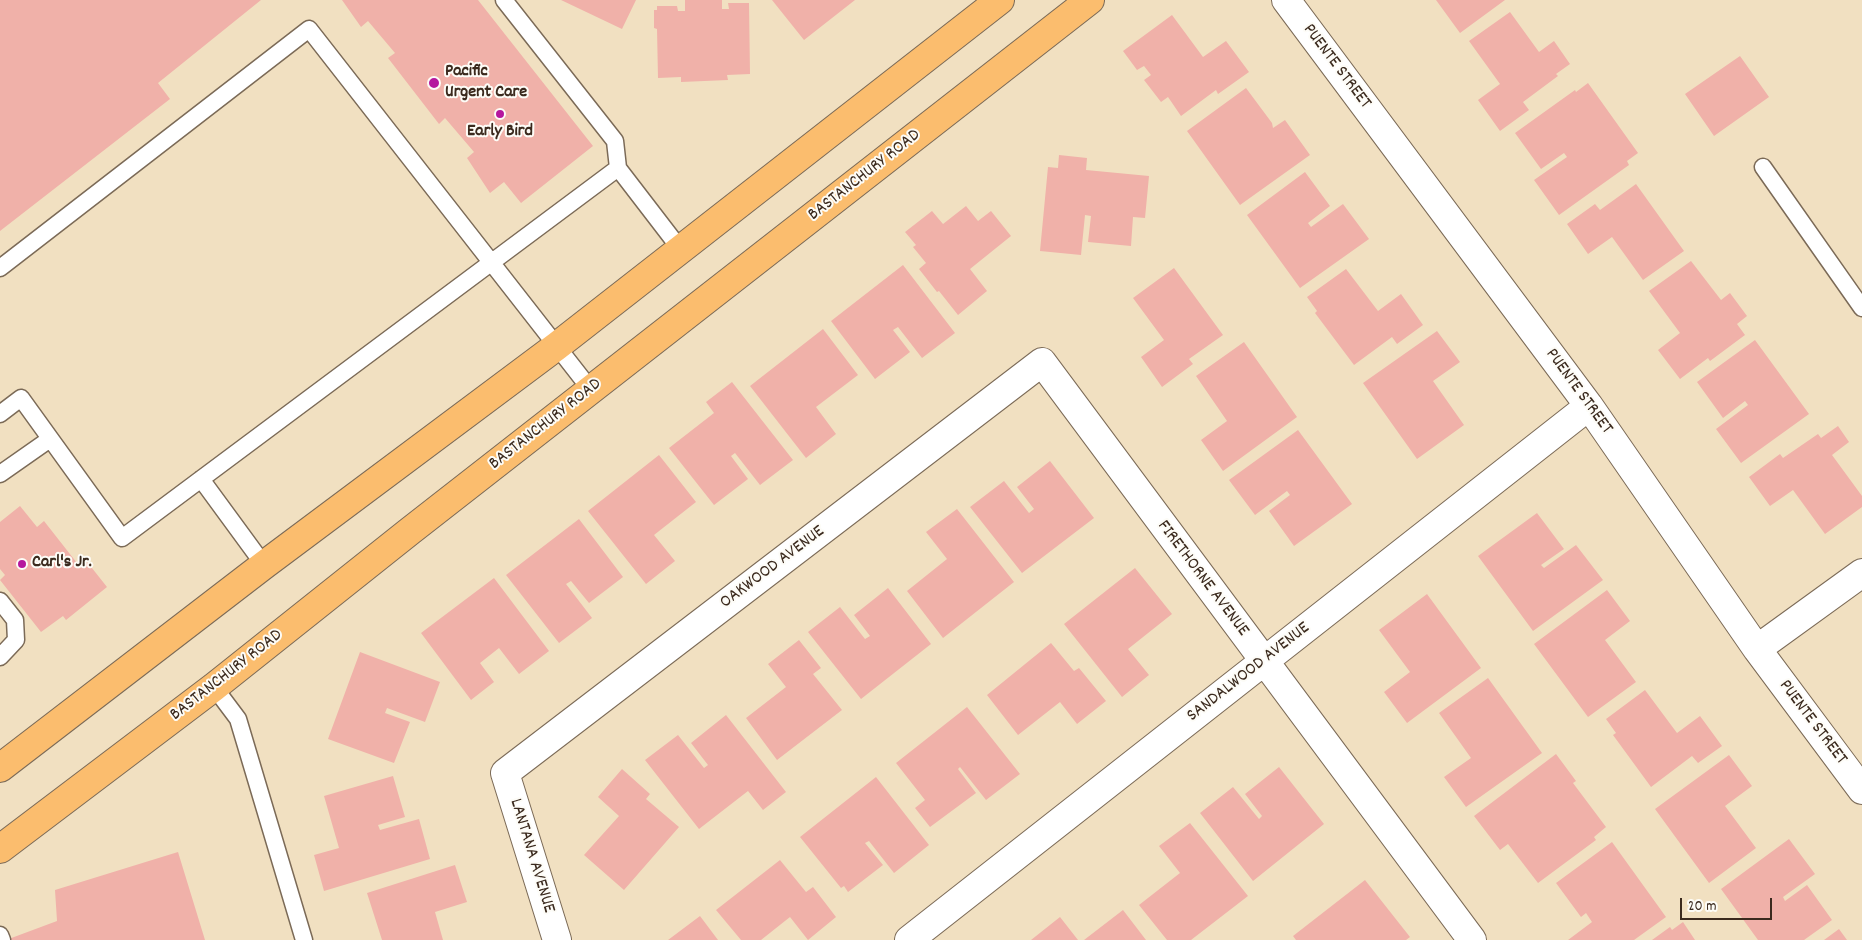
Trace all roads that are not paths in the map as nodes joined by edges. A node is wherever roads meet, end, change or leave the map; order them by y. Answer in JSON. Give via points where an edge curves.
{"nodes":[{"id":1,"x":504,"y":0,"type":"edge"},
{"id":2,"x":1000,"y":0,"type":"edge"},
{"id":3,"x":1090,"y":0,"type":"edge"},
{"id":4,"x":1286,"y":0,"type":"edge"},
{"id":5,"x":1764,"y":167,"type":"dead end"},
{"id":6,"x":618,"y":168,"type":"junction"},
{"id":7,"x":681,"y":250,"type":"junction"},
{"id":8,"x":492,"y":262,"type":"junction"},
{"id":9,"x":0,"y":268,"type":"edge"},
{"id":10,"x":1862,"y":308,"type":"edge"},
{"id":11,"x":557,"y":346,"type":"junction"},
{"id":12,"x":1042,"y":362,"type":"joint"},
{"id":13,"x":591,"y":390,"type":"junction"},
{"id":14,"x":1589,"y":406,"type":"junction"},
{"id":15,"x":0,"y":414,"type":"edge"},
{"id":16,"x":50,"y":439,"type":"junction"},
{"id":17,"x":0,"y":474,"type":"edge"},
{"id":18,"x":201,"y":479,"type":"junction"},
{"id":19,"x":264,"y":565,"type":"junction"},
{"id":20,"x":1862,"y":573,"type":"edge"},
{"id":21,"x":0,"y":601,"type":"edge"},
{"id":22,"x":1757,"y":650,"type":"junction"},
{"id":23,"x":0,"y":657,"type":"edge"},
{"id":24,"x":1264,"y":662,"type":"junction"},
{"id":25,"x":214,"y":687,"type":"junction"},
{"id":26,"x":0,"y":768,"type":"edge"},
{"id":27,"x":505,"y":773,"type":"joint"},
{"id":28,"x":1862,"y":790,"type":"edge"},
{"id":29,"x":0,"y":849,"type":"edge"},
{"id":30,"x":0,"y":935,"type":"edge"},
{"id":31,"x":2,"y":940,"type":"edge"},
{"id":32,"x":304,"y":940,"type":"edge"},
{"id":33,"x":557,"y":940,"type":"edge"},
{"id":34,"x":909,"y":940,"type":"edge"},
{"id":35,"x":1472,"y":940,"type":"edge"}],
"edges":[{"from":1,"to":6,"type":"lane","via":[[615,141]]},
{"from":2,"to":7,"type":"main road"},
{"from":3,"to":13,"type":"main road","name":"BASTANCHURY ROAD"},
{"from":4,"to":14,"type":"street","name":"PUENTE STREET"},
{"from":5,"to":10,"type":"lane"},
{"from":6,"to":7,"type":"lane"},
{"from":6,"to":8,"type":"lane"},
{"from":7,"to":11,"type":"main road"},
{"from":8,"to":9,"type":"lane","via":[[309,29]]},
{"from":8,"to":11,"type":"lane"},
{"from":8,"to":18,"type":"lane"},
{"from":11,"to":13,"type":"lane"},
{"from":11,"to":19,"type":"main road"},
{"from":12,"to":24,"type":"street","name":"FIRETHORNE AVENUE"},
{"from":12,"to":27,"type":"street","name":"OAKWOOD AVENUE"},
{"from":13,"to":25,"type":"main road","name":"BASTANCHURY ROAD"},
{"from":14,"to":22,"type":"street","name":"PUENTE STREET"},
{"from":14,"to":24,"type":"street","name":"SANDALWOOD AVENUE"},
{"from":15,"to":16,"type":"lane","via":[[20,398]]},
{"from":16,"to":17,"type":"lane"},
{"from":16,"to":18,"type":"lane","via":[[122,538]]},
{"from":18,"to":19,"type":"lane"},
{"from":19,"to":26,"type":"main road"},
{"from":20,"to":22,"type":"street"},
{"from":21,"to":23,"type":"lane","via":[[14,620],[16,640]]},
{"from":22,"to":28,"type":"street","name":"PUENTE STREET"},
{"from":24,"to":34,"type":"street","name":"SANDALWOOD AVENUE"},
{"from":24,"to":35,"type":"street","name":"FIRETHORNE AVENUE"},
{"from":25,"to":29,"type":"main road","name":"BASTANCHURY ROAD"},
{"from":25,"to":32,"type":"lane","via":[[238,719]]},
{"from":27,"to":33,"type":"street","name":"LANTANA AVENUE"},
{"from":30,"to":31,"type":"lane"}]}
